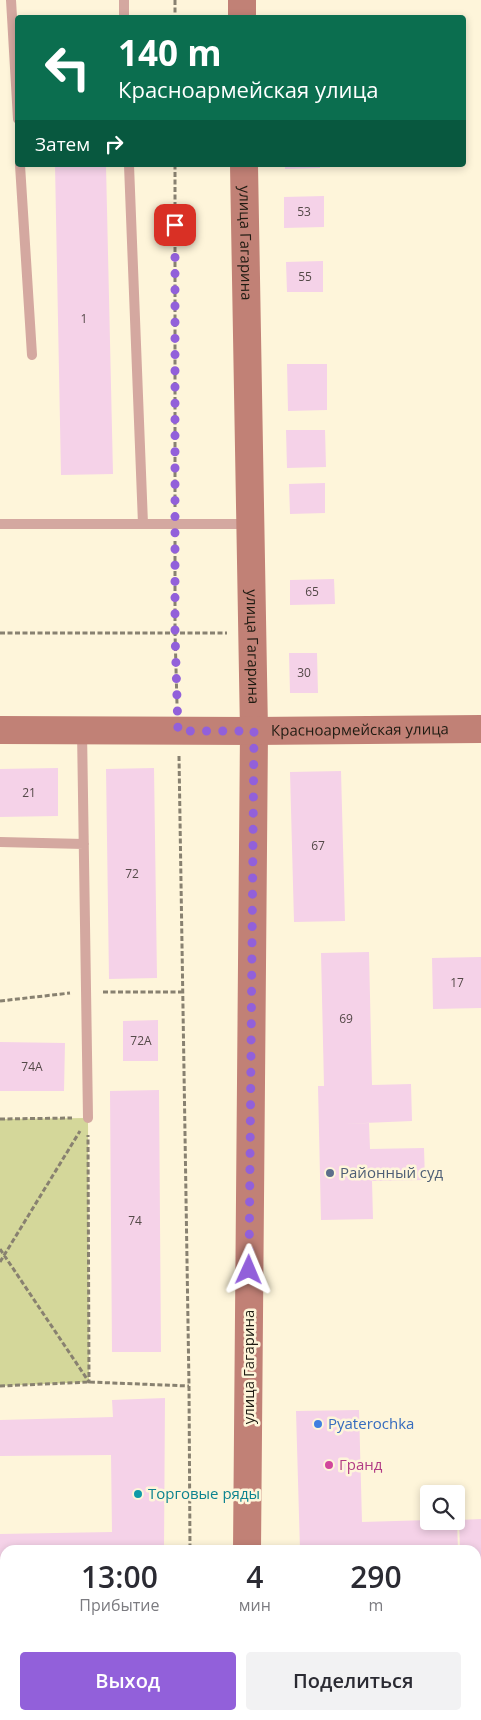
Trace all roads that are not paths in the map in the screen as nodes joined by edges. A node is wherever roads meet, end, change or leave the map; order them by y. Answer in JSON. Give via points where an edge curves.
{"nodes":[{"id":1,"x":11,"y":0,"type":"edge"},
{"id":2,"x":124,"y":0,"type":"edge"},
{"id":3,"x":242,"y":0,"type":"edge"},
{"id":4,"x":124,"y":15,"type":"edge"},
{"id":5,"x":242,"y":15,"type":"edge"},
{"id":6,"x":15,"y":44,"type":"edge"},
{"id":7,"x":20,"y":167,"type":"edge"},
{"id":8,"x":129,"y":167,"type":"edge"},
{"id":9,"x":244,"y":167,"type":"edge"},
{"id":10,"x":32,"y":355,"type":"dead end"},
{"id":11,"x":0,"y":524,"type":"edge"},
{"id":12,"x":143,"y":524,"type":"junction"},
{"id":13,"x":251,"y":524,"type":"junction"},
{"id":14,"x":481,"y":729,"type":"edge"},
{"id":15,"x":0,"y":730,"type":"edge"},
{"id":16,"x":82,"y":730,"type":"junction"},
{"id":17,"x":254,"y":731,"type":"junction"},
{"id":18,"x":0,"y":842,"type":"edge"},
{"id":19,"x":84,"y":844,"type":"junction"},
{"id":20,"x":88,"y":1118,"type":"road end"},
{"id":21,"x":247,"y":1545,"type":"edge"}],
"edges":[{"from":1,"to":6,"type":"lane"},
{"from":2,"to":4,"type":"lane"},
{"from":3,"to":5,"type":"main road"},
{"from":7,"to":10,"type":"lane"},
{"from":8,"to":12,"type":"lane"},
{"from":9,"to":13,"type":"main road","name":"улица Гагарина"},
{"from":11,"to":12,"type":"lane"},
{"from":12,"to":13,"type":"lane"},
{"from":13,"to":17,"type":"main road","name":"улица Гагарина"},
{"from":14,"to":17,"type":"main road","name":"Красноармейская улица"},
{"from":15,"to":16,"type":"main road","name":"Красноармейская улица"},
{"from":16,"to":17,"type":"main road","name":"Красноармейская улица"},
{"from":16,"to":19,"type":"lane"},
{"from":17,"to":21,"type":"main road","name":"улица Гагарина"},
{"from":18,"to":19,"type":"lane"},
{"from":19,"to":20,"type":"lane"}]}
